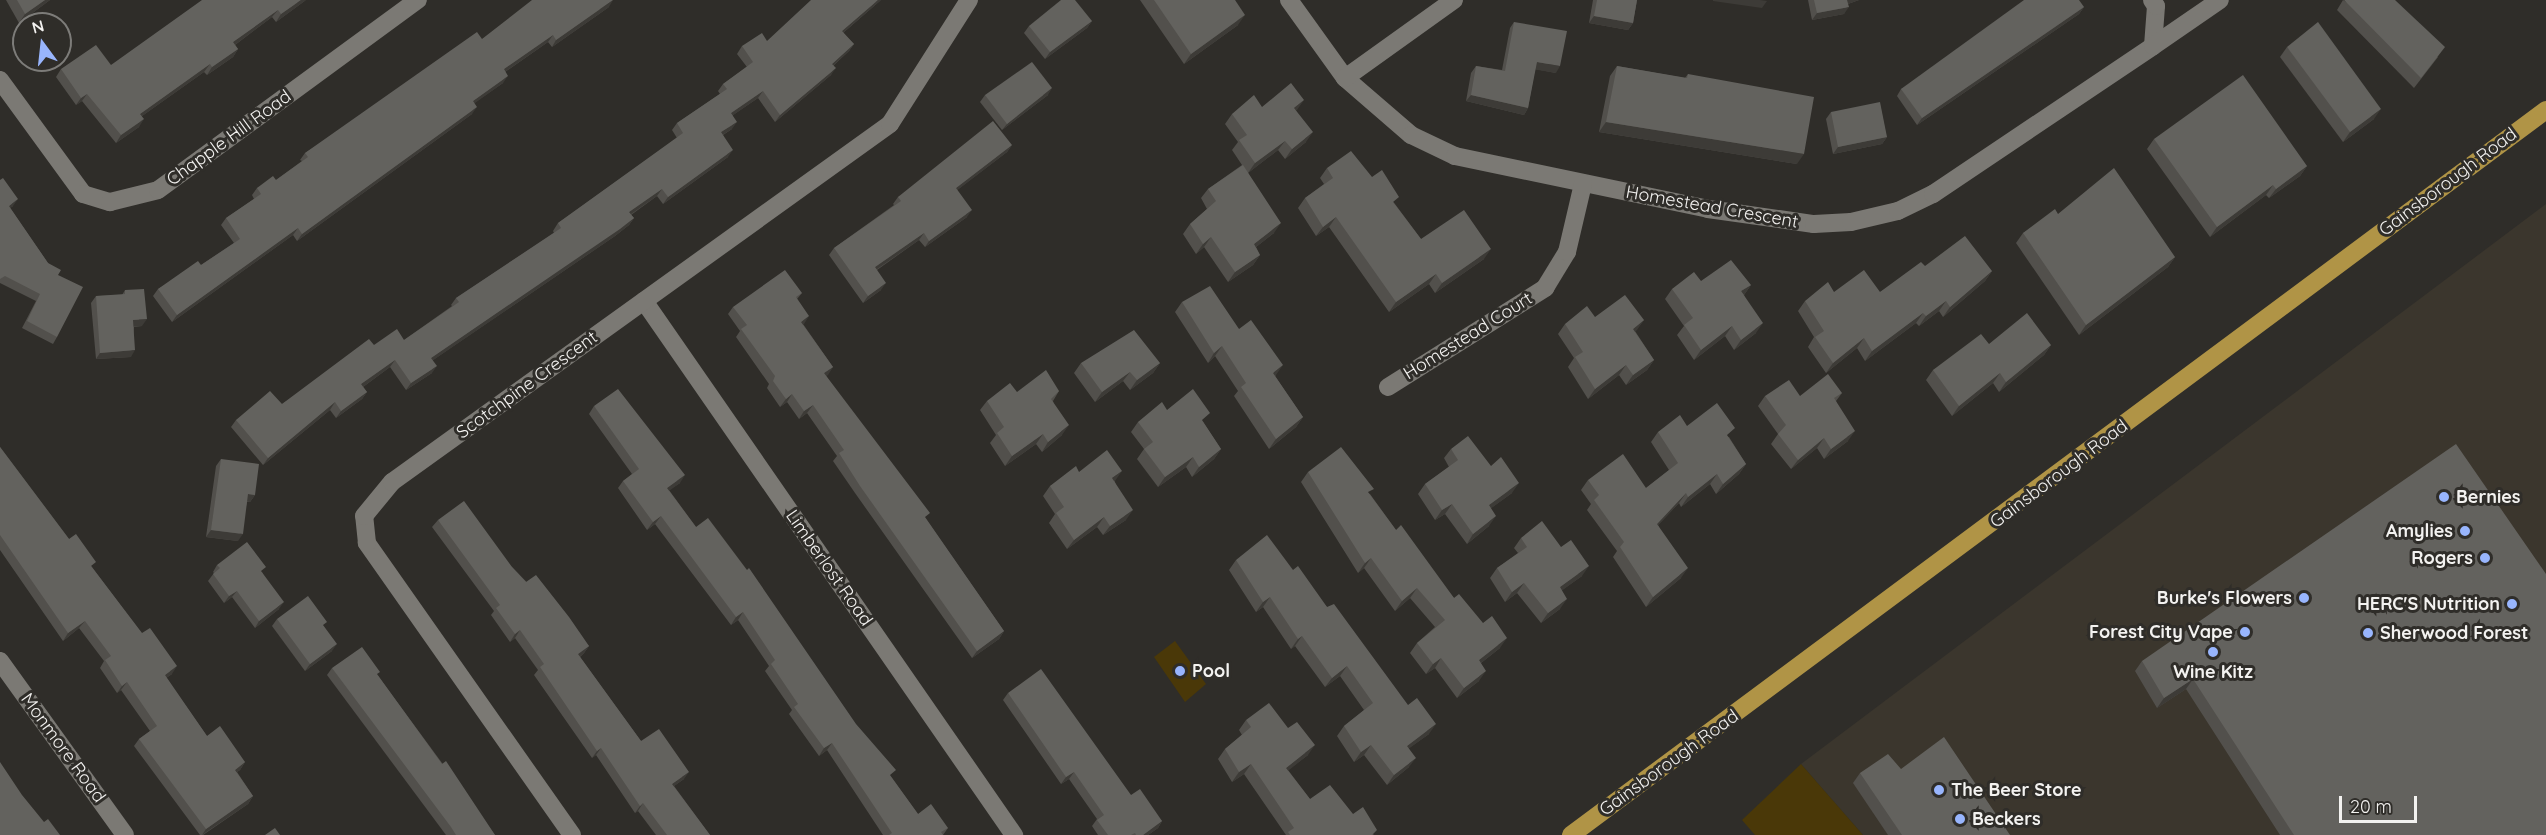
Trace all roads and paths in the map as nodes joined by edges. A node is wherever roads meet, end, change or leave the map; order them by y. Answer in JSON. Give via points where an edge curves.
{"nodes":[{"id":1,"x":418,"y":0,"type":"edge"},
{"id":2,"x":969,"y":0,"type":"edge"},
{"id":3,"x":1290,"y":0,"type":"edge"},
{"id":4,"x":1454,"y":0,"type":"edge"},
{"id":5,"x":2152,"y":0,"type":"edge"},
{"id":6,"x":2220,"y":0,"type":"edge"},
{"id":7,"x":2153,"y":46,"type":"junction"},
{"id":8,"x":1345,"y":78,"type":"junction"},
{"id":9,"x":0,"y":80,"type":"edge"},
{"id":10,"x":2546,"y":110,"type":"edge"},
{"id":11,"x":1583,"y":184,"type":"junction"},
{"id":12,"x":644,"y":302,"type":"junction"},
{"id":13,"x":1388,"y":387,"type":"dead end"},
{"id":14,"x":0,"y":662,"type":"edge"},
{"id":15,"x":125,"y":835,"type":"edge"},
{"id":16,"x":572,"y":835,"type":"edge"},
{"id":17,"x":1014,"y":835,"type":"edge"},
{"id":18,"x":1571,"y":835,"type":"edge"}],
"edges":[{"from":1,"to":9,"type":"street","name":"Chapple Hill Road","via":[[158,190],[110,202],[83,194]]},
{"from":2,"to":12,"type":"street","name":"Scotchpine Crescent","via":[[890,124]]},
{"from":3,"to":8,"type":"street","name":"Homestead Crescent"},
{"from":4,"to":8,"type":"street"},
{"from":5,"to":7,"type":"street","via":[[2156,6]]},
{"from":6,"to":7,"type":"street","name":"Homestead Crescent"},
{"from":7,"to":11,"type":"street","name":"Homestead Crescent","via":[[1933,194],[1886,214],[1851,222],[1814,224],[1708,209]]},
{"from":8,"to":11,"type":"street","name":"Homestead Crescent","via":[[1411,135],[1455,156]]},
{"from":10,"to":18,"type":"main road","name":"Gainsborough Road"},
{"from":11,"to":13,"type":"street","name":"Homestead Court","via":[[1567,252],[1545,288]]},
{"from":12,"to":16,"type":"street","name":"Scotchpine Crescent","via":[[392,482],[364,516],[367,543]]},
{"from":12,"to":17,"type":"street","name":"Limberlost Road"},
{"from":14,"to":15,"type":"street","name":"Monmore Road"}]}
